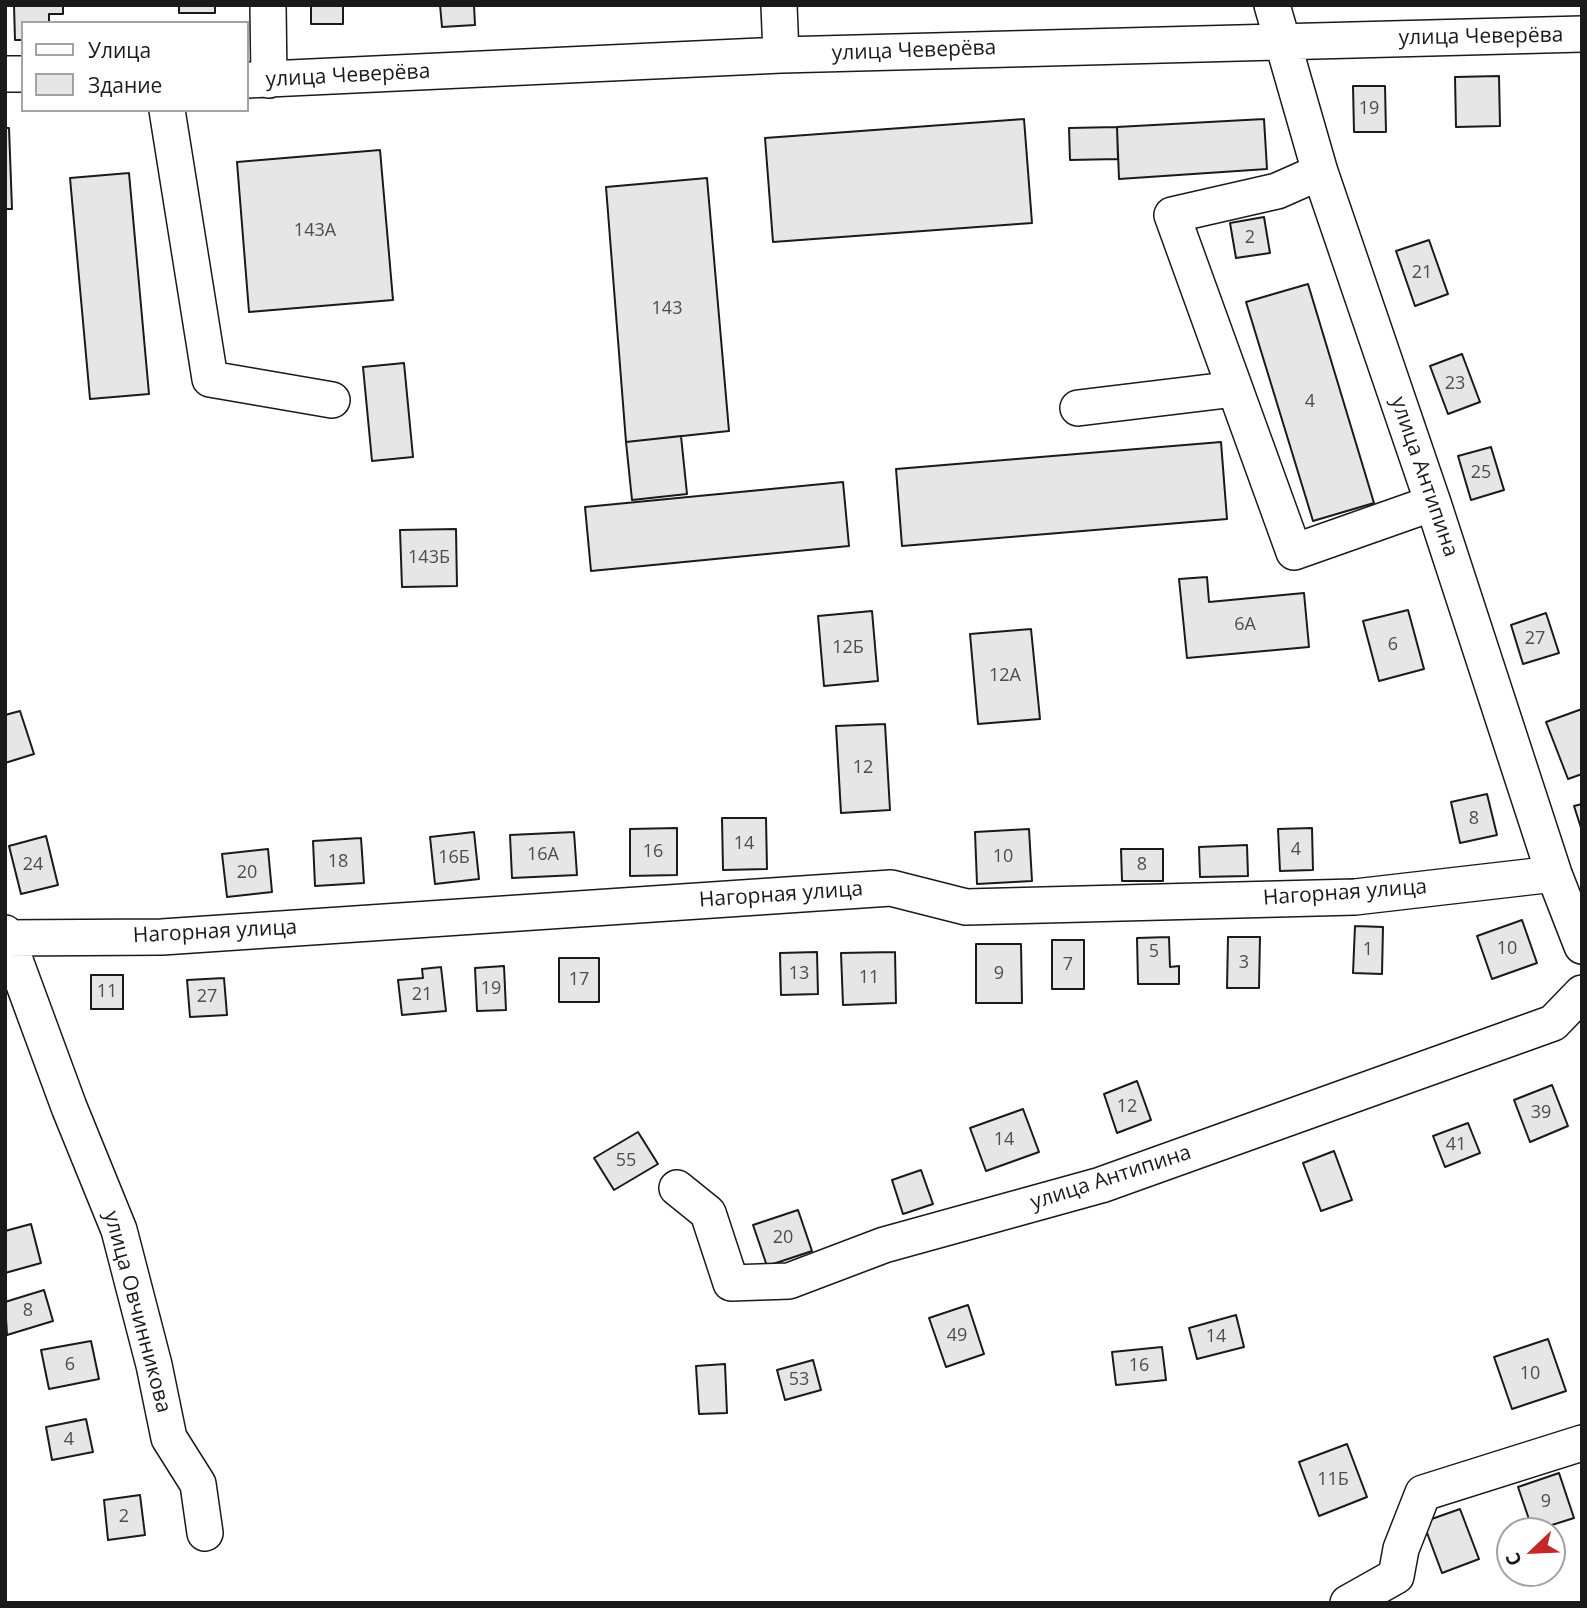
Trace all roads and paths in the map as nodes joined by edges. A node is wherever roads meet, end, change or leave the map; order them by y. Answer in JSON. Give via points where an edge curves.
{"nodes":[{"id":1,"x":268,"y":5,"type":"edge"},
{"id":2,"x":779,"y":5,"type":"edge"},
{"id":3,"x":1272,"y":5,"type":"edge"},
{"id":4,"x":1582,"y":34,"type":"edge"},
{"id":5,"x":1284,"y":41,"type":"junction"},
{"id":6,"x":780,"y":55,"type":"junction"},
{"id":7,"x":258,"y":80,"type":"edge"},
{"id":8,"x":167,"y":112,"type":"edge"},
{"id":9,"x":1320,"y":172,"type":"junction"},
{"id":10,"x":1235,"y":389,"type":"junction"},
{"id":11,"x":332,"y":400,"type":"dead end"},
{"id":12,"x":1078,"y":408,"type":"dead end"},
{"id":13,"x":1433,"y":503,"type":"junction"},
{"id":14,"x":1554,"y":874,"type":"junction"},
{"id":15,"x":6,"y":936,"type":"edge"},
{"id":16,"x":1582,"y":946,"type":"edge"},
{"id":17,"x":1582,"y":993,"type":"edge"},
{"id":18,"x":677,"y":1188,"type":"dead end"},
{"id":19,"x":1582,"y":1443,"type":"edge"},
{"id":20,"x":205,"y":1534,"type":"dead end"},
{"id":21,"x":1348,"y":1603,"type":"edge"}],
"edges":[{"from":1,"to":7,"type":"street"},
{"from":2,"to":6,"type":"street"},
{"from":3,"to":5,"type":"street","name":"улица Антипина"},
{"from":4,"to":5,"type":"street","name":"улица Чеверёва"},
{"from":5,"to":6,"type":"street","name":"улица Чеверёва"},
{"from":5,"to":9,"type":"street","name":"улица Антипина"},
{"from":6,"to":7,"type":"street","name":"улица Чеверёва"},
{"from":8,"to":11,"type":"street","via":[[210,379]]},
{"from":9,"to":10,"type":"street","via":[[1277,191],[1172,215]]},
{"from":9,"to":13,"type":"street","name":"улица Антипина"},
{"from":10,"to":12,"type":"street"},
{"from":10,"to":13,"type":"street","via":[[1294,552]]},
{"from":13,"to":14,"type":"street","name":"улица Антипина"},
{"from":14,"to":15,"type":"street","name":"Нагорная улица","via":[[1355,897],[966,907],[891,888],[162,937]]},
{"from":14,"to":16,"type":"street","name":"улица Антипина"},
{"from":15,"to":20,"type":"street","name":"улица Овчинникова","via":[[119,1230],[169,1438],[198,1484]]},
{"from":17,"to":18,"type":"street","name":"улица Антипина","via":[[1553,1023],[1101,1185],[884,1245],[789,1281],[731,1283],[708,1213]]},
{"from":19,"to":21,"type":"street","via":[[1423,1493],[1401,1549],[1396,1576]]}]}
